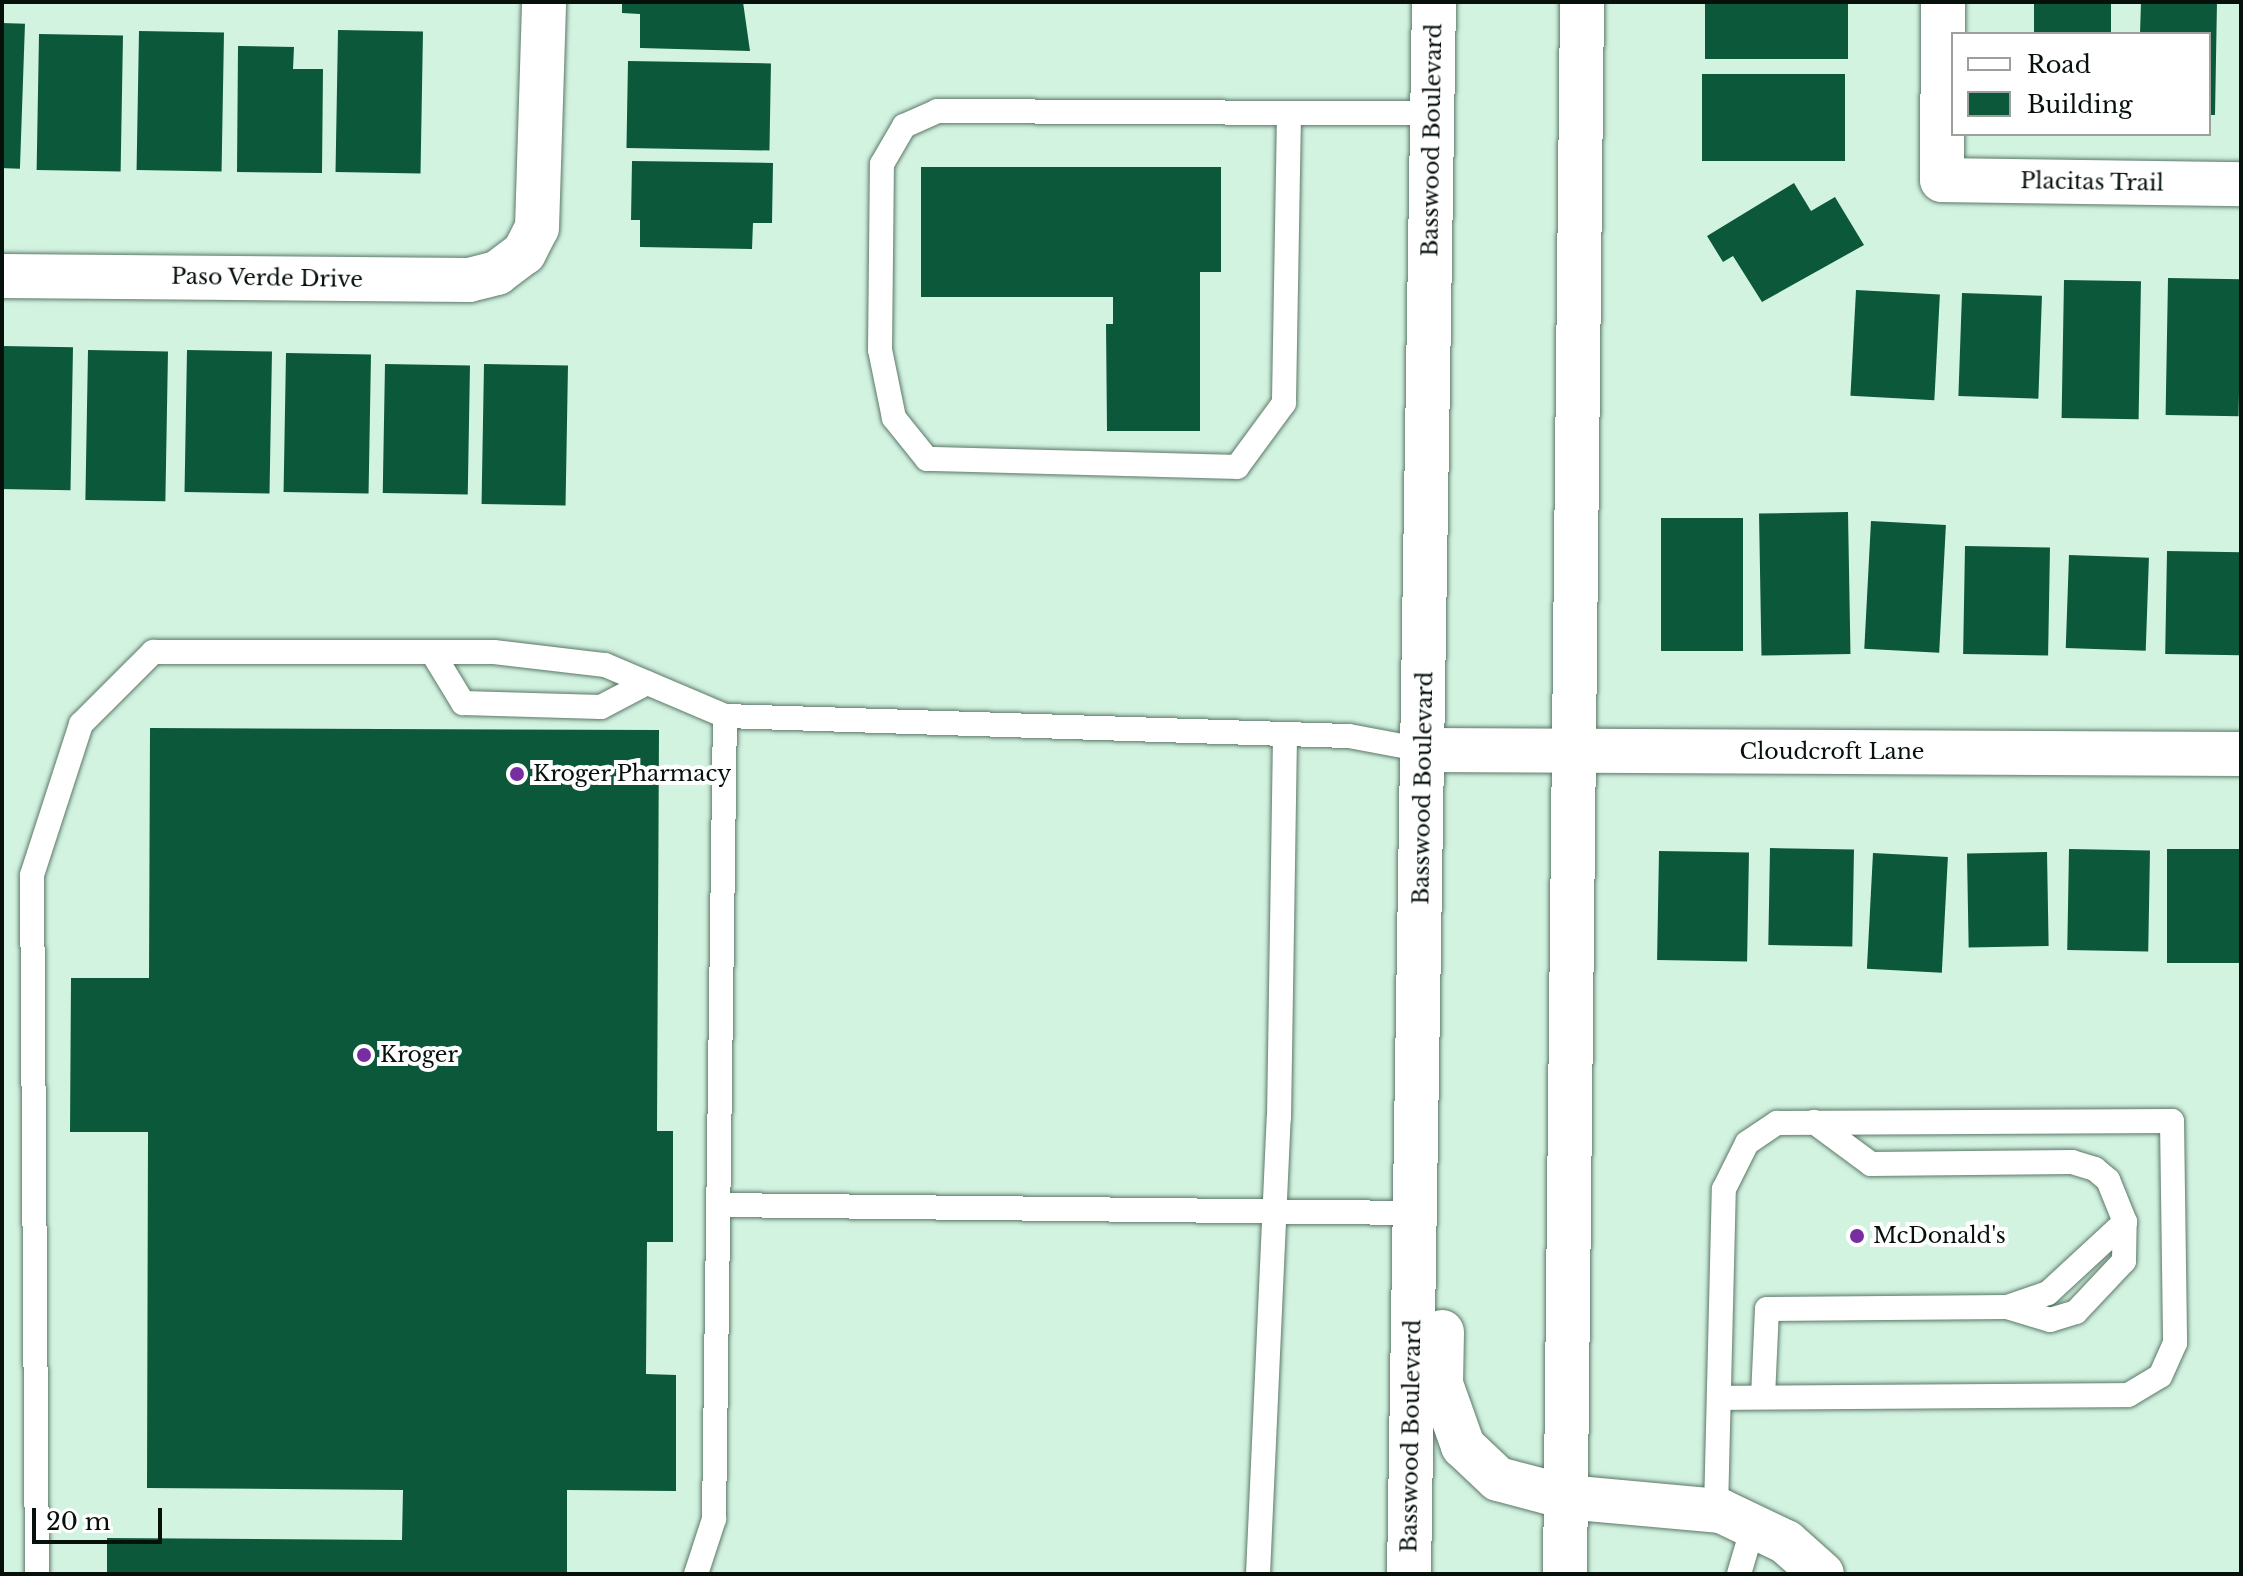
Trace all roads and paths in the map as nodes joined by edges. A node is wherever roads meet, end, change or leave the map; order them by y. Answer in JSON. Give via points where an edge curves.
{"nodes":[{"id":1,"x":544,"y":2,"type":"edge"},
{"id":2,"x":1434,"y":2,"type":"edge"},
{"id":3,"x":1582,"y":2,"type":"edge"},
{"id":4,"x":1943,"y":2,"type":"edge"},
{"id":5,"x":1289,"y":114,"type":"junction"},
{"id":6,"x":1432,"y":114,"type":"junction"},
{"id":7,"x":2241,"y":184,"type":"edge"},
{"id":8,"x":2,"y":276,"type":"edge"},
{"id":9,"x":432,"y":652,"type":"junction"},
{"id":10,"x":647,"y":683,"type":"junction"},
{"id":11,"x":725,"y":716,"type":"junction"},
{"id":12,"x":1285,"y":735,"type":"junction"},
{"id":13,"x":1424,"y":750,"type":"junction"},
{"id":14,"x":1575,"y":750,"type":"junction"},
{"id":15,"x":2241,"y":754,"type":"edge"},
{"id":16,"x":1814,"y":1122,"type":"junction"},
{"id":17,"x":718,"y":1205,"type":"junction"},
{"id":18,"x":1275,"y":1209,"type":"junction"},
{"id":19,"x":1414,"y":1213,"type":"junction"},
{"id":20,"x":2125,"y":1222,"type":"junction"},
{"id":21,"x":1414,"y":1272,"type":"junction"},
{"id":22,"x":2007,"y":1307,"type":"junction"},
{"id":23,"x":1763,"y":1397,"type":"junction"},
{"id":24,"x":1720,"y":1398,"type":"junction"},
{"id":25,"x":1566,"y":1497,"type":"junction"},
{"id":26,"x":1735,"y":1516,"type":"junction"},
{"id":27,"x":37,"y":1574,"type":"edge"},
{"id":28,"x":696,"y":1574,"type":"edge"},
{"id":29,"x":1258,"y":1574,"type":"edge"},
{"id":30,"x":1409,"y":1574,"type":"edge"},
{"id":31,"x":1565,"y":1574,"type":"edge"},
{"id":32,"x":1739,"y":1574,"type":"edge"},
{"id":33,"x":1822,"y":1574,"type":"edge"}],
"edges":[{"from":1,"to":8,"type":"main road","name":"Paso Verde Drive","via":[[542,193],[524,253],[497,273],[469,280]]},
{"from":2,"to":6,"type":"main road","name":"Basswood Boulevard"},
{"from":3,"to":14,"type":"main road"},
{"from":4,"to":7,"type":"main road","name":"Placitas Trail","via":[[1942,180]]},
{"from":5,"to":5,"type":"lane","via":[[937,111],[904,126],[882,164],[880,350],[894,418],[927,459],[1237,467],[1284,403]]},
{"from":5,"to":6,"type":"lane"},
{"from":6,"to":13,"type":"main road","name":"Basswood Boulevard"},
{"from":9,"to":10,"type":"lane","via":[[605,665]]},
{"from":9,"to":10,"type":"lane","via":[[463,703],[601,707]]},
{"from":9,"to":27,"type":"lane","via":[[153,652],[81,724],[32,875]]},
{"from":10,"to":11,"type":"lane"},
{"from":11,"to":12,"type":"lane"},
{"from":11,"to":17,"type":"lane"},
{"from":12,"to":13,"type":"lane","via":[[1349,736]]},
{"from":12,"to":18,"type":"lane"},
{"from":13,"to":14,"type":"main road","name":"Cloudcroft Lane"},
{"from":13,"to":19,"type":"main road","name":"Basswood Boulevard"},
{"from":14,"to":15,"type":"main road","name":"Cloudcroft Lane"},
{"from":14,"to":25,"type":"main road"},
{"from":16,"to":20,"type":"lane","via":[[1871,1164],[2072,1162],[2095,1169],[2108,1180]]},
{"from":16,"to":23,"type":"lane","via":[[2172,1121],[2175,1343],[2160,1376],[2128,1395]]},
{"from":16,"to":24,"type":"lane","via":[[1777,1123],[1733,1162],[1724,1189]]},
{"from":17,"to":18,"type":"lane"},
{"from":17,"to":28,"type":"lane","via":[[714,1519]]},
{"from":18,"to":19,"type":"lane"},
{"from":18,"to":29,"type":"lane"},
{"from":19,"to":21,"type":"main road","name":"Basswood Boulevard"},
{"from":20,"to":22,"type":"lane","via":[[2048,1293]]},
{"from":20,"to":22,"type":"lane","via":[[2124,1261],[2076,1312],[2050,1320]]},
{"from":21,"to":25,"type":"main road","via":[[1442,1328],[1441,1384],[1463,1446],[1498,1479]]},
{"from":21,"to":30,"type":"main road","name":"Basswood Boulevard"},
{"from":22,"to":23,"type":"lane","via":[[1767,1309]]},
{"from":23,"to":24,"type":"lane"},
{"from":24,"to":26,"type":"lane"},
{"from":25,"to":26,"type":"main road"},
{"from":25,"to":31,"type":"main road"},
{"from":26,"to":32,"type":"lane"},
{"from":26,"to":33,"type":"main road"}]}
